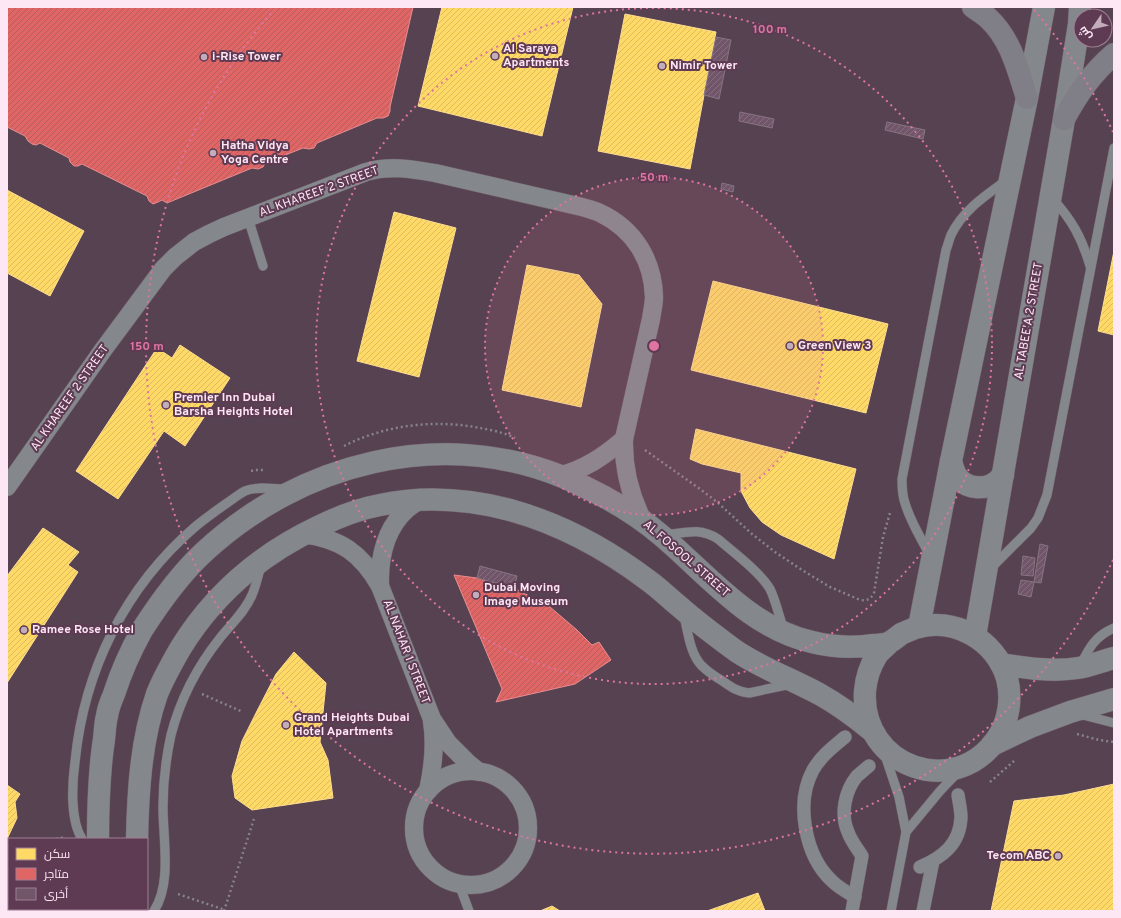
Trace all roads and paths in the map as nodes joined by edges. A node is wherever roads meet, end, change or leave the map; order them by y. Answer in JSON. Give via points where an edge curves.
{"nodes":[{"id":1,"x":973,"y":7,"type":"edge"},
{"id":2,"x":1044,"y":7,"type":"edge"},
{"id":3,"x":1080,"y":7,"type":"edge"},
{"id":4,"x":1114,"y":54,"type":"edge"},
{"id":5,"x":1027,"y":98,"type":"junction"},
{"id":6,"x":1064,"y":119,"type":"junction"},
{"id":7,"x":1114,"y":148,"type":"edge"},
{"id":8,"x":1010,"y":178,"type":"junction"},
{"id":9,"x":1050,"y":196,"type":"junction"},
{"id":10,"x":248,"y":218,"type":"junction"},
{"id":11,"x":263,"y":266,"type":"dead end"},
{"id":12,"x":1091,"y":268,"type":"junction"},
{"id":13,"x":624,"y":439,"type":"junction"},
{"id":14,"x":951,"y":462,"type":"junction"},
{"id":15,"x":1003,"y":475,"type":"junction"},
{"id":16,"x":559,"y":476,"type":"junction"},
{"id":17,"x":7,"y":487,"type":"edge"},
{"id":18,"x":296,"y":489,"type":"junction"},
{"id":19,"x":420,"y":500,"type":"junction"},
{"id":20,"x":643,"y":521,"type":"junction"},
{"id":21,"x":303,"y":534,"type":"junction"},
{"id":22,"x":662,"y":536,"type":"junction"},
{"id":23,"x":263,"y":559,"type":"junction"},
{"id":24,"x":932,"y":560,"type":"junction"},
{"id":25,"x":986,"y":574,"type":"junction"},
{"id":26,"x":380,"y":586,"type":"junction"},
{"id":27,"x":682,"y":609,"type":"junction"},
{"id":28,"x":919,"y":627,"type":"junction"},
{"id":29,"x":1114,"y":628,"type":"edge"},
{"id":30,"x":785,"y":633,"type":"junction"},
{"id":31,"x":975,"y":636,"type":"junction"},
{"id":32,"x":888,"y":644,"type":"junction"},
{"id":33,"x":1114,"y":658,"type":"edge"},
{"id":34,"x":1001,"y":664,"type":"junction"},
{"id":35,"x":1079,"y":668,"type":"junction"},
{"id":36,"x":798,"y":683,"type":"junction"},
{"id":37,"x":189,"y":688,"type":"junction"},
{"id":38,"x":1114,"y":699,"type":"edge"},
{"id":39,"x":244,"y":712,"type":"dead end"},
{"id":40,"x":1070,"y":712,"type":"junction"},
{"id":41,"x":432,"y":719,"type":"junction"},
{"id":42,"x":1114,"y":722,"type":"edge"},
{"id":43,"x":1075,"y":734,"type":"dead end"},
{"id":44,"x":845,"y":737,"type":"dead end"},
{"id":45,"x":877,"y":737,"type":"junction"},
{"id":46,"x":1114,"y":742,"type":"edge"},
{"id":47,"x":992,"y":746,"type":"junction"},
{"id":48,"x":1014,"y":761,"type":"dead end"},
{"id":49,"x":869,"y":766,"type":"dead end"},
{"id":50,"x":965,"y":766,"type":"junction"},
{"id":51,"x":479,"y":772,"type":"junction"},
{"id":52,"x":990,"y":782,"type":"dead end"},
{"id":53,"x":428,"y":791,"type":"junction"},
{"id":54,"x":958,"y":795,"type":"dead end"},
{"id":55,"x":254,"y":819,"type":"dead end"},
{"id":56,"x":906,"y":832,"type":"junction"},
{"id":57,"x":82,"y":838,"type":"edge"},
{"id":58,"x":98,"y":838,"type":"edge"},
{"id":59,"x":137,"y":838,"type":"edge"},
{"id":60,"x":933,"y":861,"type":"junction"},
{"id":61,"x":920,"y":867,"type":"dead end"},
{"id":62,"x":459,"y":884,"type":"junction"},
{"id":63,"x":163,"y":889,"type":"junction"},
{"id":64,"x":855,"y":898,"type":"junction"},
{"id":65,"x":154,"y":911,"type":"edge"},
{"id":66,"x":224,"y":911,"type":"edge"},
{"id":67,"x":469,"y":911,"type":"edge"},
{"id":68,"x":852,"y":911,"type":"edge"},
{"id":69,"x":891,"y":911,"type":"edge"},
{"id":70,"x":923,"y":911,"type":"edge"}],
"edges":[{"from":1,"to":5,"type":"main road","via":[[988,18],[1001,33],[1016,63]]},
{"from":2,"to":5,"type":"street"},
{"from":3,"to":6,"type":"street","name":"AL TABEE'A 2 STREET","via":[[1080,24]]},
{"from":4,"to":6,"type":"main road","via":[[1088,80]]},
{"from":5,"to":8,"type":"street"},
{"from":6,"to":9,"type":"street","name":"AL TABEE'A 2 STREET"},
{"from":7,"to":12,"type":"lane"},
{"from":8,"to":14,"type":"street"},
{"from":8,"to":24,"type":"lane","via":[[970,209],[951,235],[946,250],[902,479],[904,503]]},
{"from":9,"to":12,"type":"lane","via":[[1076,229]]},
{"from":9,"to":15,"type":"street","name":"AL TABEE'A 2 STREET"},
{"from":10,"to":11,"type":"lane"},
{"from":10,"to":13,"type":"street","name":"AL KHAREEF 2 STREET","via":[[366,172],[397,168],[435,173],[582,207],[612,220],[634,239],[646,258],[654,299]]},
{"from":10,"to":17,"type":"street","name":"AL KHAREEF 2 STREET","via":[[209,234],[174,257],[103,350]]},
{"from":12,"to":25,"type":"lane","via":[[1043,506],[1031,528]]},
{"from":13,"to":16,"type":"street","via":[[594,462]]},
{"from":13,"to":20,"type":"street","name":"AL KHAREEF 2 STREET","via":[[627,478]]},
{"from":14,"to":15,"type":"street","via":[[959,480],[977,488],[987,487]]},
{"from":14,"to":24,"type":"street"},
{"from":15,"to":25,"type":"street","name":"AL TABEE'A 2 STREET"},
{"from":16,"to":18,"type":"street","name":"AL FOSOOL STREET","via":[[483,456],[444,454],[406,456],[368,463],[331,474]]},
{"from":16,"to":20,"type":"street","name":"AL FOSOOL STREET","via":[[588,488]]},
{"from":18,"to":57,"type":"lane","via":[[260,488],[238,495],[179,541],[131,599],[112,631],[97,666],[77,738],[73,775],[74,813],[75,824]]},
{"from":18,"to":58,"type":"street","name":"AL FOSOOL STREET","via":[[262,507],[231,528],[202,553],[176,581],[134,644],[107,714],[99,788]]},
{"from":19,"to":21,"type":"street","via":[[360,510],[340,516]]},
{"from":19,"to":26,"type":"street","name":"AL NAHAR 1 STREET","via":[[406,509],[387,537],[382,553]]},
{"from":19,"to":27,"type":"street","via":[[472,502],[510,510],[548,523],[619,559]]},
{"from":20,"to":22,"type":"street","name":"AL FOSOOL STREET"},
{"from":21,"to":23,"type":"street"},
{"from":21,"to":26,"type":"street","name":"AL NAHAR 1 STREET","via":[[335,541],[349,549],[372,572]]},
{"from":22,"to":30,"type":"street","name":"AL FOSOOL STREET","via":[[737,604]]},
{"from":22,"to":30,"type":"lane","via":[[696,531],[718,539],[758,574],[770,589]]},
{"from":23,"to":37,"type":"lane","via":[[253,595],[243,611],[219,638]]},
{"from":23,"to":59,"type":"street","via":[[216,600],[190,632],[172,662],[158,693],[142,762]]},
{"from":24,"to":28,"type":"street"},
{"from":25,"to":31,"type":"street","name":"AL TABEE'A 2 STREET"},
{"from":26,"to":41,"type":"street","name":"AL NAHAR 1 STREET"},
{"from":27,"to":36,"type":"street","via":[[738,652]]},
{"from":27,"to":36,"type":"lane","via":[[696,658],[708,671],[735,690],[748,693]]},
{"from":28,"to":31,"type":"street","via":[[938,625],[957,628]]},
{"from":28,"to":32,"type":"street","via":[[902,633]]},
{"from":29,"to":35,"type":"lane","via":[[1097,638]]},
{"from":30,"to":32,"type":"street","name":"AL FOSOOL STREET","via":[[810,642],[835,646]]},
{"from":31,"to":34,"type":"street","via":[[985,643]]},
{"from":32,"to":45,"type":"street","via":[[877,655],[865,684],[866,715]]},
{"from":33,"to":35,"type":"street"},
{"from":34,"to":35,"type":"street","via":[[1055,670]]},
{"from":34,"to":47,"type":"street","via":[[1010,697],[1008,715],[1002,731]]},
{"from":36,"to":45,"type":"street","via":[[836,704]]},
{"from":37,"to":39,"type":"path"},
{"from":37,"to":63,"type":"lane","via":[[171,736],[165,770]]},
{"from":38,"to":40,"type":"street"},
{"from":40,"to":42,"type":"lane"},
{"from":40,"to":47,"type":"street","via":[[1030,727]]},
{"from":41,"to":51,"type":"street","name":"AL NAHAR 1 STREET","via":[[452,748]]},
{"from":41,"to":53,"type":"street","name":"AL NAHAR 1 STREET","via":[[434,755]]},
{"from":43,"to":46,"type":"path"},
{"from":44,"to":64,"type":"street","via":[[822,756],[813,771],[806,790],[804,811],[809,843],[820,866],[832,881]]},
{"from":45,"to":50,"type":"street","via":[[895,758],[911,766],[929,770]]},
{"from":45,"to":56,"type":"lane","via":[[896,785]]},
{"from":47,"to":50,"type":"street"},
{"from":48,"to":52,"type":"path"},
{"from":49,"to":64,"type":"street","via":[[850,788],[845,802],[847,831],[862,856]]},
{"from":50,"to":56,"type":"lane"},
{"from":51,"to":53,"type":"street","via":[[451,775]]},
{"from":51,"to":62,"type":"street","via":[[501,780],[520,799],[528,824],[527,837],[520,859],[506,873],[482,884]]},
{"from":53,"to":62,"type":"street","via":[[418,808],[415,821],[418,847],[432,870],[443,878]]},
{"from":54,"to":60,"type":"street","via":[[961,816],[959,834],[948,850]]},
{"from":55,"to":66,"type":"path"},
{"from":56,"to":69,"type":"lane"},
{"from":60,"to":61,"type":"street"},
{"from":60,"to":70,"type":"street"},
{"from":62,"to":67,"type":"lane"},
{"from":63,"to":65,"type":"lane"},
{"from":63,"to":66,"type":"path"},
{"from":64,"to":68,"type":"street"}]}
